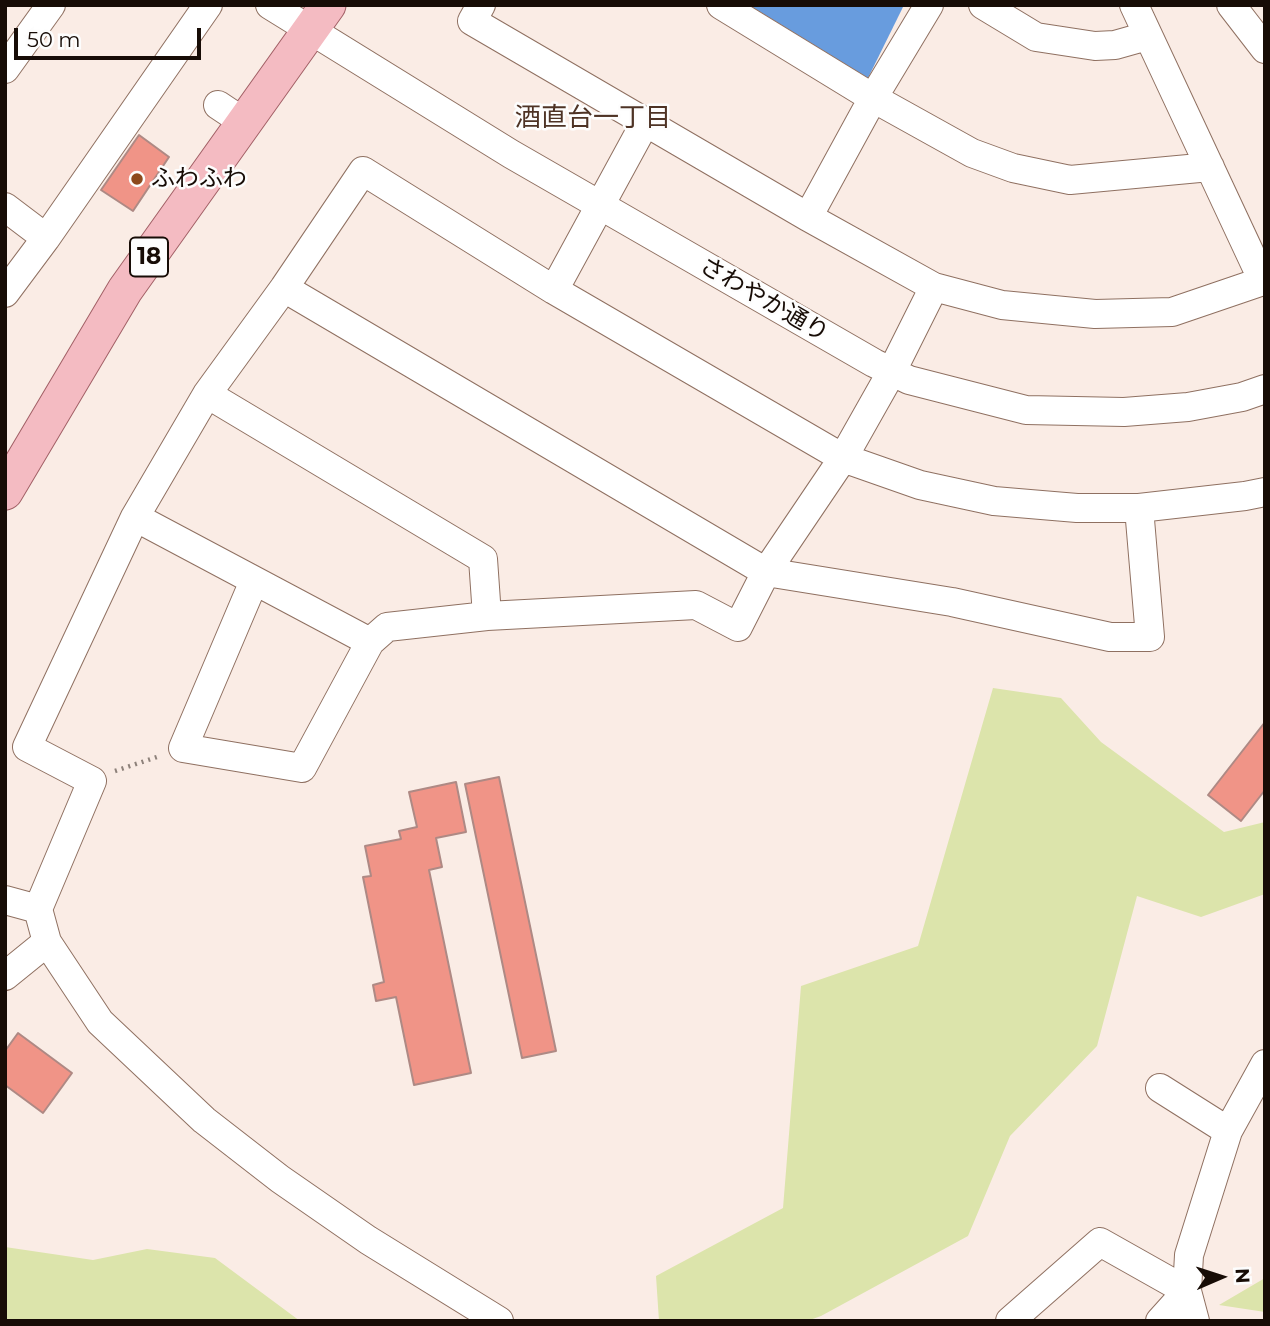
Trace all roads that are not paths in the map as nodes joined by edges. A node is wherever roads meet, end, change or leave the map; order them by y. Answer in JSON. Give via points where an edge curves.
{"nodes":[{"id":1,"x":51,"y":5,"type":"edge"},
{"id":2,"x":208,"y":5,"type":"edge"},
{"id":3,"x":270,"y":5,"type":"edge"},
{"id":4,"x":481,"y":5,"type":"edge"},
{"id":5,"x":720,"y":5,"type":"edge"},
{"id":6,"x":929,"y":5,"type":"edge"},
{"id":7,"x":983,"y":5,"type":"edge"},
{"id":8,"x":1134,"y":5,"type":"edge"},
{"id":9,"x":1231,"y":5,"type":"edge"},
{"id":10,"x":318,"y":18,"type":"edge"},
{"id":11,"x":1147,"y":36,"type":"junction"},
{"id":12,"x":1265,"y":49,"type":"edge"},
{"id":13,"x":5,"y":69,"type":"edge"},
{"id":14,"x":873,"y":98,"type":"junction"},
{"id":15,"x":646,"y":121,"type":"junction"},
{"id":16,"x":1210,"y":167,"type":"junction"},
{"id":17,"x":599,"y":205,"type":"junction"},
{"id":18,"x":5,"y":207,"type":"edge"},
{"id":19,"x":808,"y":217,"type":"junction"},
{"id":20,"x":46,"y":238,"type":"junction"},
{"id":21,"x":934,"y":287,"type":"junction"},
{"id":22,"x":284,"y":288,"type":"junction"},
{"id":23,"x":554,"y":290,"type":"junction"},
{"id":24,"x":5,"y":293,"type":"edge"},
{"id":25,"x":891,"y":373,"type":"junction"},
{"id":26,"x":1265,"y":390,"type":"edge"},
{"id":27,"x":207,"y":394,"type":"junction"},
{"id":28,"x":843,"y":458,"type":"junction"},
{"id":29,"x":5,"y":492,"type":"edge"},
{"id":30,"x":1265,"y":492,"type":"edge"},
{"id":31,"x":1139,"y":508,"type":"junction"},
{"id":32,"x":135,"y":517,"type":"junction"},
{"id":33,"x":766,"y":572,"type":"junction"},
{"id":34,"x":254,"y":581,"type":"junction"},
{"id":35,"x":487,"y":616,"type":"junction"},
{"id":36,"x":370,"y":642,"type":"junction"},
{"id":37,"x":5,"y":900,"type":"edge"},
{"id":38,"x":38,"y":909,"type":"junction"},
{"id":39,"x":47,"y":942,"type":"junction"},
{"id":40,"x":5,"y":976,"type":"edge"},
{"id":41,"x":1265,"y":1064,"type":"edge"},
{"id":42,"x":1160,"y":1088,"type":"dead end"},
{"id":43,"x":1228,"y":1131,"type":"junction"},
{"id":44,"x":1187,"y":1291,"type":"junction"},
{"id":45,"x":499,"y":1321,"type":"edge"},
{"id":46,"x":1010,"y":1321,"type":"edge"},
{"id":47,"x":1160,"y":1321,"type":"edge"},
{"id":48,"x":1195,"y":1321,"type":"edge"}],
"edges":[{"from":1,"to":13,"type":"street"},
{"from":2,"to":20,"type":"street"},
{"from":3,"to":10,"type":"street","name":"さわやか通り"},
{"from":4,"to":15,"type":"street","via":[[472,21]]},
{"from":5,"to":14,"type":"street"},
{"from":6,"to":14,"type":"street"},
{"from":7,"to":11,"type":"street","via":[[1036,37],[1095,46]]},
{"from":8,"to":11,"type":"street"},
{"from":9,"to":12,"type":"street"},
{"from":10,"to":17,"type":"street","name":"さわやか通り","via":[[510,154]]},
{"from":10,"to":29,"type":"main road","number":"18","via":[[231,114]]},
{"from":11,"to":16,"type":"street"},
{"from":14,"to":16,"type":"street","via":[[972,153],[1013,168],[1070,180]]},
{"from":14,"to":19,"type":"street"},
{"from":15,"to":17,"type":"street"},
{"from":15,"to":19,"type":"street"},
{"from":16,"to":21,"type":"street","via":[[1263,281],[1172,312],[1096,314],[1002,304]]},
{"from":17,"to":23,"type":"street"},
{"from":17,"to":25,"type":"street","name":"さわやか通り"},
{"from":18,"to":20,"type":"street"},
{"from":19,"to":21,"type":"street"},
{"from":20,"to":24,"type":"street"},
{"from":21,"to":25,"type":"street"},
{"from":22,"to":23,"type":"street","via":[[363,171]]},
{"from":22,"to":27,"type":"street"},
{"from":22,"to":33,"type":"street"},
{"from":23,"to":28,"type":"street"},
{"from":25,"to":26,"type":"street","name":"さわやか通り","via":[[1026,410],[1124,412],[1188,407]]},
{"from":25,"to":28,"type":"street"},
{"from":27,"to":32,"type":"street"},
{"from":27,"to":35,"type":"street","via":[[483,559]]},
{"from":28,"to":31,"type":"street","via":[[920,485],[994,501]]},
{"from":28,"to":33,"type":"street"},
{"from":30,"to":31,"type":"street"},
{"from":31,"to":33,"type":"street","via":[[1150,638],[1110,637],[952,602]]},
{"from":32,"to":34,"type":"street"},
{"from":32,"to":38,"type":"street","via":[[27,747],[92,781]]},
{"from":33,"to":35,"type":"street","via":[[738,626],[696,605]]},
{"from":34,"to":36,"type":"street"},
{"from":34,"to":36,"type":"street","via":[[183,748],[302,768]]},
{"from":35,"to":36,"type":"street","via":[[387,627]]},
{"from":37,"to":38,"type":"street"},
{"from":38,"to":39,"type":"street"},
{"from":39,"to":40,"type":"street"},
{"from":39,"to":45,"type":"street","via":[[100,1022],[204,1120],[368,1240]]},
{"from":41,"to":43,"type":"street"},
{"from":42,"to":43,"type":"street"},
{"from":43,"to":44,"type":"street","via":[[1189,1255]]},
{"from":44,"to":46,"type":"street","via":[[1100,1242]]},
{"from":44,"to":47,"type":"street"},
{"from":44,"to":48,"type":"street"}]}
